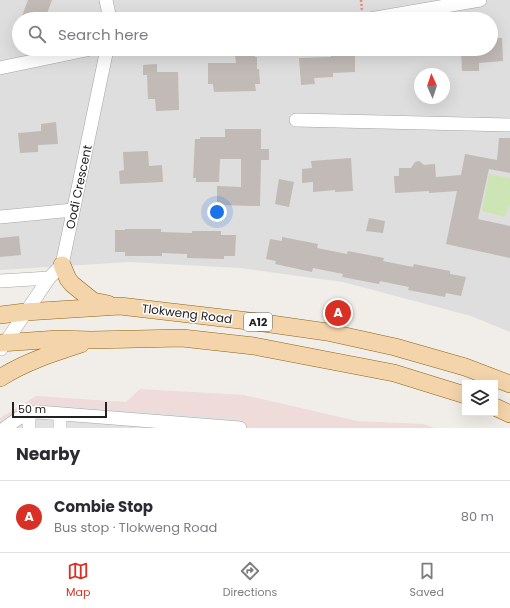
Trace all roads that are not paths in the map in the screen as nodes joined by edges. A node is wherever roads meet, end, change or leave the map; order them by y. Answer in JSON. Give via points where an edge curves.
{"nodes":[{"id":1,"x":106,"y":0,"type":"edge"},
{"id":2,"x":480,"y":0,"type":"edge"},
{"id":3,"x":109,"y":12,"type":"edge"},
{"id":4,"x":411,"y":12,"type":"edge"},
{"id":5,"x":57,"y":56,"type":"edge"},
{"id":6,"x":106,"y":56,"type":"edge"},
{"id":7,"x":0,"y":68,"type":"edge"},
{"id":8,"x":296,"y":120,"type":"dead end"},
{"id":9,"x":510,"y":126,"type":"edge"},
{"id":10,"x":73,"y":210,"type":"junction"},
{"id":11,"x":0,"y":217,"type":"edge"},
{"id":12,"x":62,"y":266,"type":"junction"},
{"id":13,"x":48,"y":278,"type":"junction"},
{"id":14,"x":0,"y":281,"type":"edge"},
{"id":15,"x":120,"y":306,"type":"junction"},
{"id":16,"x":25,"y":312,"type":"junction"},
{"id":17,"x":0,"y":316,"type":"edge"},
{"id":18,"x":91,"y":340,"type":"junction"},
{"id":19,"x":2,"y":345,"type":"edge"},
{"id":20,"x":0,"y":378,"type":"edge"},
{"id":21,"x":510,"y":384,"type":"edge"},
{"id":22,"x":462,"y":394,"type":"edge"},
{"id":23,"x":498,"y":408,"type":"edge"},
{"id":24,"x":29,"y":413,"type":"junction"},
{"id":25,"x":60,"y":414,"type":"junction"},
{"id":26,"x":510,"y":414,"type":"edge"},
{"id":27,"x":92,"y":422,"type":"edge"},
{"id":28,"x":120,"y":423,"type":"edge"},
{"id":29,"x":217,"y":427,"type":"edge"},
{"id":30,"x":5,"y":428,"type":"edge"},
{"id":31,"x":29,"y":428,"type":"edge"},
{"id":32,"x":60,"y":428,"type":"edge"},
{"id":33,"x":240,"y":428,"type":"edge"}],
"edges":[{"from":1,"to":3,"type":"street"},
{"from":2,"to":4,"type":"street"},
{"from":5,"to":7,"type":"street"},
{"from":6,"to":10,"type":"street","name":"Oodi Crescent"},
{"from":8,"to":9,"type":"street"},
{"from":10,"to":11,"type":"street"},
{"from":10,"to":12,"type":"street","name":"Oodi Crescent"},
{"from":12,"to":13,"type":"street"},
{"from":12,"to":15,"type":"main road","via":[[72,284],[93,301]]},
{"from":13,"to":14,"type":"street"},
{"from":13,"to":16,"type":"street"},
{"from":15,"to":16,"type":"main road","name":"Tlokweng Road","number":"A12"},
{"from":15,"to":21,"type":"main road","name":"Tlokweng Road","number":"A12","via":[[327,332],[395,347],[465,367]]},
{"from":16,"to":17,"type":"main road","name":"Tlokweng Road","number":"A12"},
{"from":16,"to":19,"type":"street"},
{"from":18,"to":19,"type":"main road","name":"Tlokweng Road","number":"A12","via":[[58,338]]},
{"from":18,"to":20,"type":"main road","via":[[30,362]]},
{"from":18,"to":22,"type":"main road","name":"Tlokweng Road","number":"A12","via":[[182,338],[254,346],[394,374]]},
{"from":23,"to":26,"type":"main road"},
{"from":24,"to":25,"type":"street"},
{"from":24,"to":30,"type":"street"},
{"from":24,"to":31,"type":"street"},
{"from":25,"to":27,"type":"street"},
{"from":25,"to":32,"type":"street"},
{"from":27,"to":28,"type":"street"},
{"from":28,"to":29,"type":"street"},
{"from":29,"to":33,"type":"street"}]}
